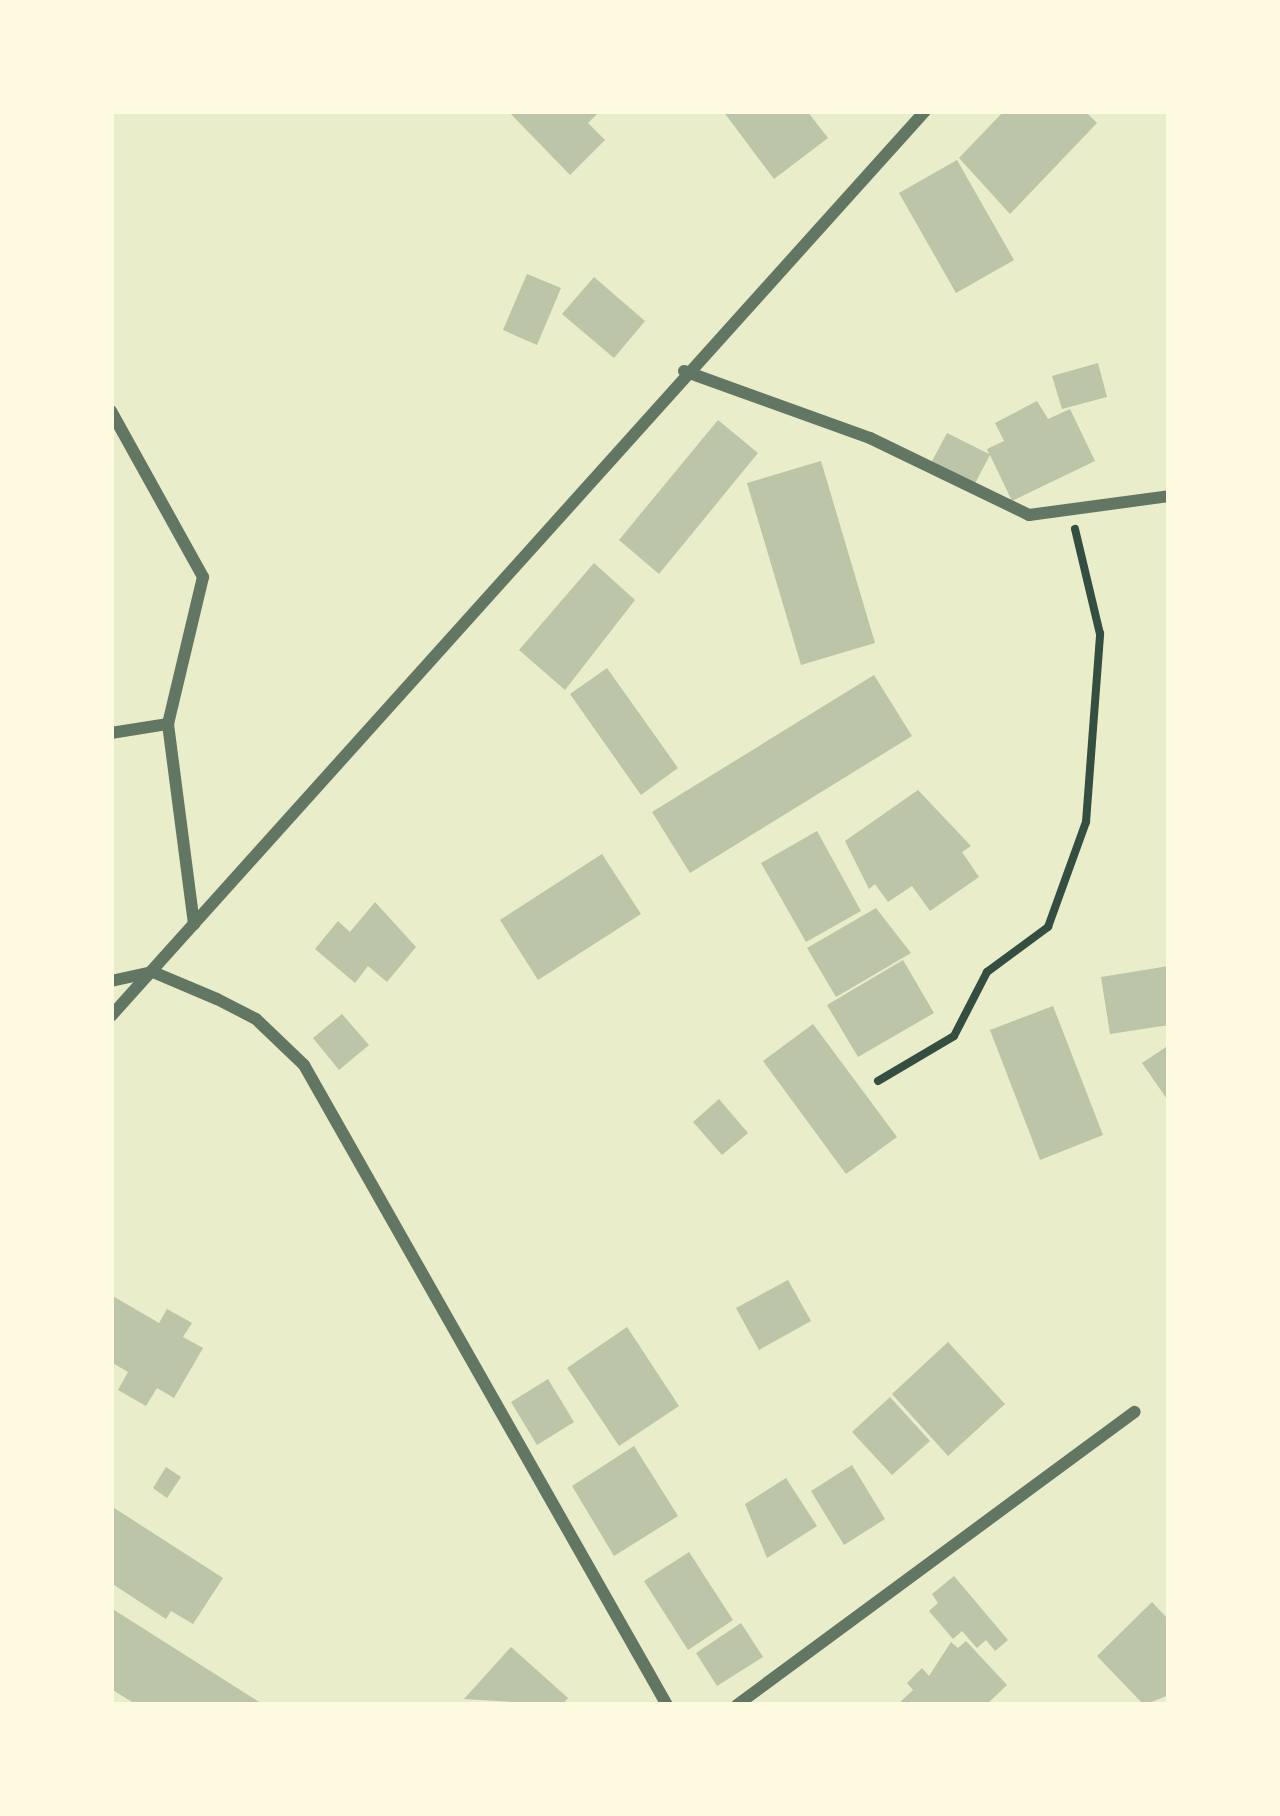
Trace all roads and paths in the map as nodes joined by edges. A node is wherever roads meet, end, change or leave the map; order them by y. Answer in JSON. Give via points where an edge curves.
{"nodes":[{"id":1,"x":925,"y":111,"type":"edge"},
{"id":2,"x":684,"y":371,"type":"junction"},
{"id":3,"x":111,"y":411,"type":"edge"},
{"id":4,"x":1169,"y":496,"type":"edge"},
{"id":5,"x":1070,"y":510,"type":"junction"},
{"id":6,"x":168,"y":724,"type":"junction"},
{"id":7,"x":111,"y":733,"type":"edge"},
{"id":8,"x":194,"y":924,"type":"junction"},
{"id":9,"x":153,"y":972,"type":"junction"},
{"id":10,"x":111,"y":981,"type":"edge"},
{"id":11,"x":111,"y":1016,"type":"edge"},
{"id":12,"x":878,"y":1081,"type":"dead end"},
{"id":13,"x":1135,"y":1412,"type":"dead end"},
{"id":14,"x":667,"y":1705,"type":"edge"},
{"id":15,"x":737,"y":1705,"type":"edge"}],
"edges":[{"from":1,"to":2,"type":"street"},
{"from":2,"to":5,"type":"street","via":[[870,438],[1029,515]]},
{"from":2,"to":8,"type":"street"},
{"from":3,"to":6,"type":"street","via":[[202,577]]},
{"from":4,"to":5,"type":"street"},
{"from":5,"to":12,"type":"path","via":[[1100,634],[1086,822],[1048,927],[987,972],[953,1036]]},
{"from":6,"to":7,"type":"street"},
{"from":6,"to":8,"type":"street"},
{"from":8,"to":9,"type":"street"},
{"from":9,"to":10,"type":"street"},
{"from":9,"to":11,"type":"street"},
{"from":9,"to":14,"type":"street","via":[[256,1019],[304,1065]]},
{"from":13,"to":15,"type":"street"}]}
